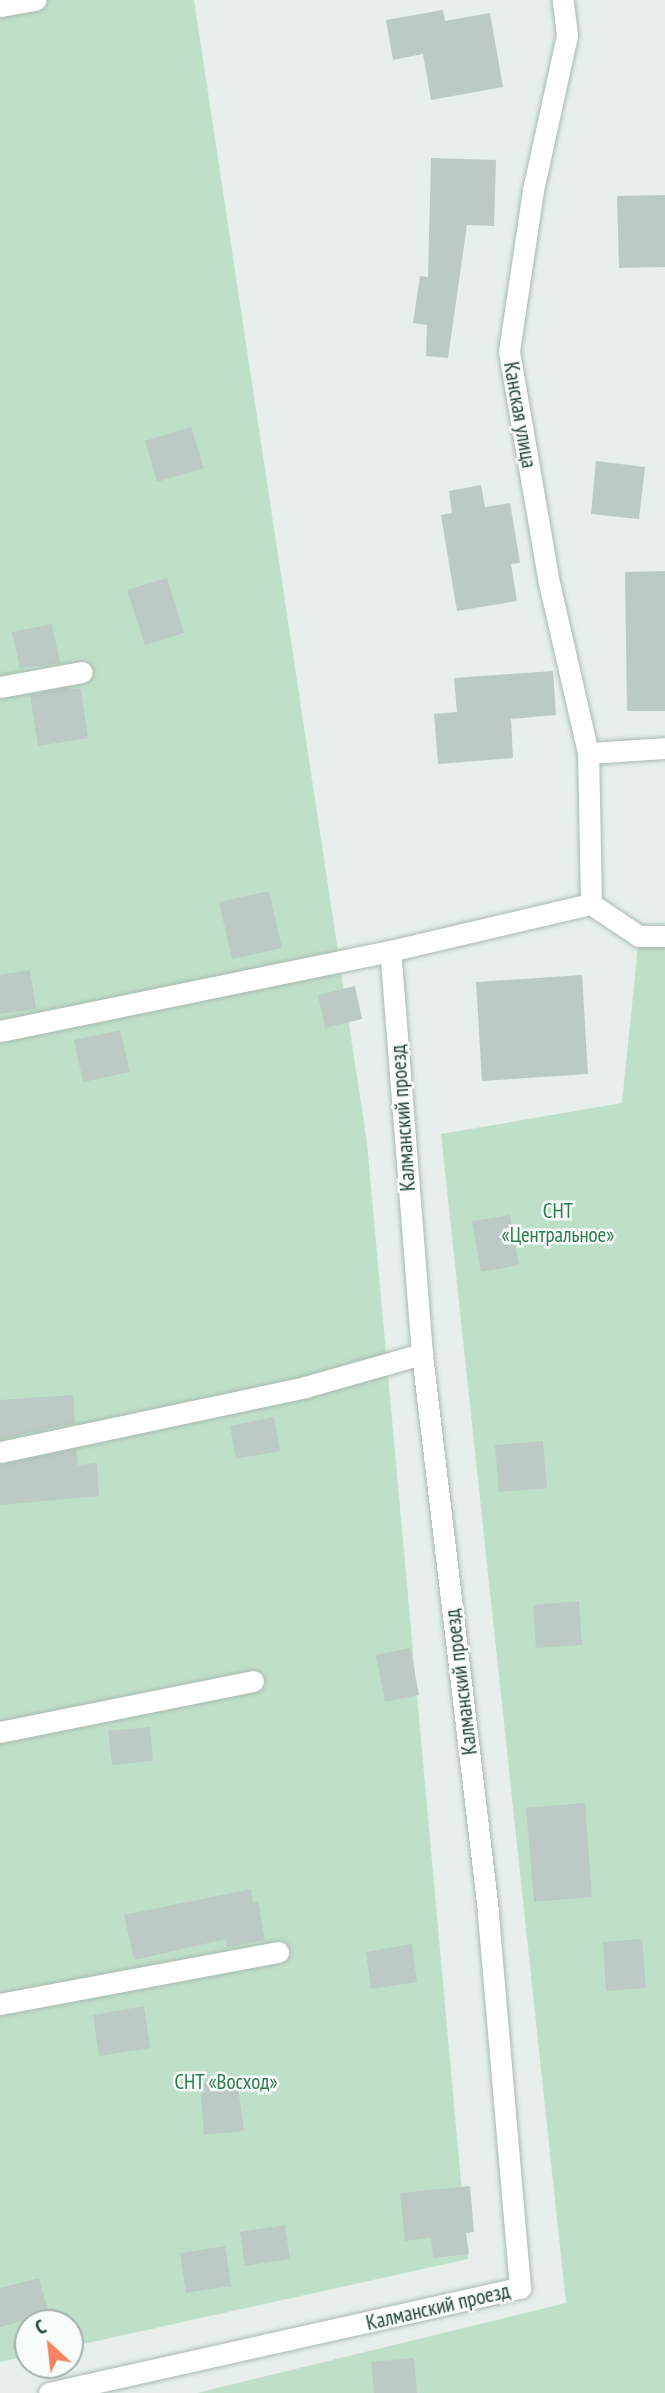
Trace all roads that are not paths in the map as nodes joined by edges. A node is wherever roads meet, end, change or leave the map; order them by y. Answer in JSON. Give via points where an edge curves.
{"nodes":[{"id":1,"x":35,"y":0,"type":"edge"},
{"id":2,"x":563,"y":0,"type":"edge"},
{"id":3,"x":0,"y":6,"type":"edge"},
{"id":4,"x":82,"y":671,"type":"dead end"},
{"id":5,"x":0,"y":687,"type":"edge"},
{"id":6,"x":665,"y":748,"type":"edge"},
{"id":7,"x":588,"y":753,"type":"junction"},
{"id":8,"x":591,"y":904,"type":"junction"},
{"id":9,"x":665,"y":936,"type":"edge"},
{"id":10,"x":390,"y":951,"type":"junction"},
{"id":11,"x":0,"y":1031,"type":"edge"},
{"id":12,"x":422,"y":1354,"type":"junction"},
{"id":13,"x":0,"y":1452,"type":"edge"},
{"id":14,"x":253,"y":1681,"type":"dead end"},
{"id":15,"x":0,"y":1732,"type":"edge"},
{"id":16,"x":278,"y":1952,"type":"dead end"},
{"id":17,"x":0,"y":2004,"type":"edge"},
{"id":18,"x":50,"y":2393,"type":"edge"}],
"edges":[{"from":1,"to":3,"type":"street"},
{"from":2,"to":7,"type":"street","name":"Канская улица","via":[[567,35],[533,190],[509,351],[549,583]]},
{"from":4,"to":5,"type":"street"},
{"from":6,"to":7,"type":"street"},
{"from":7,"to":8,"type":"street"},
{"from":8,"to":9,"type":"street","via":[[639,936]]},
{"from":8,"to":10,"type":"street"},
{"from":10,"to":11,"type":"street"},
{"from":10,"to":12,"type":"street","name":"Калманский проезд"},
{"from":12,"to":13,"type":"street","via":[[305,1387]]},
{"from":12,"to":18,"type":"street","name":"Калманский проезд","via":[[488,1911],[520,2288]]},
{"from":14,"to":15,"type":"street"},
{"from":16,"to":17,"type":"street"}]}
